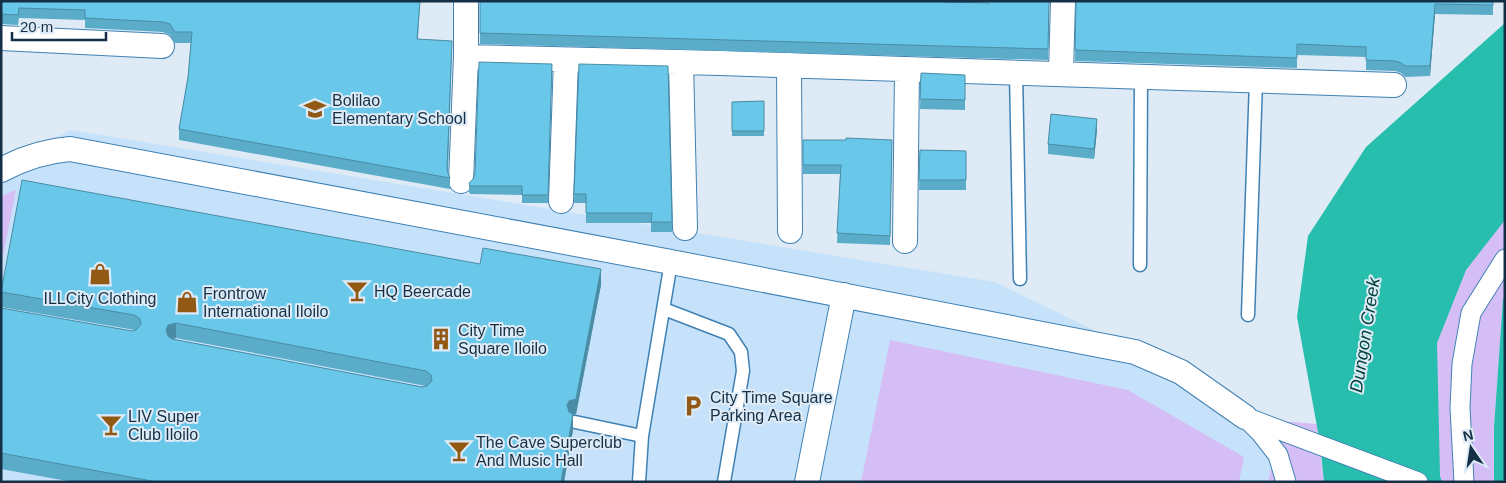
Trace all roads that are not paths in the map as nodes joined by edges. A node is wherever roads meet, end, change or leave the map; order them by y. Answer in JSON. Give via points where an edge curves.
{"nodes":[{"id":1,"x":466,"y":1,"type":"edge"},
{"id":2,"x":1063,"y":1,"type":"edge"},
{"id":3,"x":1,"y":38,"type":"edge"},
{"id":4,"x":162,"y":46,"type":"dead end"},
{"id":5,"x":466,"y":57,"type":"junction"},
{"id":6,"x":566,"y":60,"type":"junction"},
{"id":7,"x":682,"y":62,"type":"junction"},
{"id":8,"x":789,"y":65,"type":"junction"},
{"id":9,"x":907,"y":69,"type":"junction"},
{"id":10,"x":1016,"y":72,"type":"junction"},
{"id":11,"x":1061,"y":73,"type":"junction"},
{"id":12,"x":1141,"y":77,"type":"junction"},
{"id":13,"x":1256,"y":80,"type":"junction"},
{"id":14,"x":1394,"y":85,"type":"dead end"},
{"id":15,"x":1,"y":170,"type":"edge"},
{"id":16,"x":460,"y":180,"type":"dead end"},
{"id":17,"x":561,"y":201,"type":"dead end"},
{"id":18,"x":685,"y":228,"type":"dead end"},
{"id":19,"x":790,"y":230,"type":"dead end"},
{"id":20,"x":905,"y":241,"type":"dead end"},
{"id":21,"x":1505,"y":259,"type":"edge"},
{"id":22,"x":670,"y":262,"type":"junction"},
{"id":23,"x":1140,"y":265,"type":"dead end"},
{"id":24,"x":1020,"y":279,"type":"dead end"},
{"id":25,"x":844,"y":295,"type":"junction"},
{"id":26,"x":664,"y":309,"type":"junction"},
{"id":27,"x":1248,"y":315,"type":"dead end"},
{"id":28,"x":1245,"y":417,"type":"junction"},
{"id":29,"x":575,"y":422,"type":"edge"},
{"id":30,"x":642,"y":436,"type":"junction"},
{"id":31,"x":638,"y":482,"type":"edge"},
{"id":32,"x":724,"y":482,"type":"edge"},
{"id":33,"x":807,"y":482,"type":"edge"},
{"id":34,"x":1286,"y":482,"type":"edge"},
{"id":35,"x":1418,"y":482,"type":"edge"},
{"id":36,"x":1464,"y":482,"type":"edge"}],
"edges":[{"from":1,"to":5,"type":"street"},
{"from":2,"to":11,"type":"street"},
{"from":3,"to":4,"type":"street"},
{"from":5,"to":6,"type":"street"},
{"from":5,"to":16,"type":"street"},
{"from":6,"to":7,"type":"street"},
{"from":6,"to":17,"type":"street"},
{"from":7,"to":8,"type":"street"},
{"from":7,"to":18,"type":"street"},
{"from":8,"to":9,"type":"street"},
{"from":8,"to":19,"type":"street"},
{"from":9,"to":10,"type":"street"},
{"from":9,"to":20,"type":"street"},
{"from":10,"to":11,"type":"street"},
{"from":10,"to":24,"type":"lane"},
{"from":11,"to":12,"type":"street"},
{"from":12,"to":13,"type":"street"},
{"from":12,"to":23,"type":"lane"},
{"from":13,"to":14,"type":"street"},
{"from":13,"to":27,"type":"lane"},
{"from":15,"to":22,"type":"street","via":[[40,154],[70,150]]},
{"from":21,"to":36,"type":"street","via":[[1471,312],[1462,364],[1460,408]]},
{"from":22,"to":25,"type":"street"},
{"from":22,"to":26,"type":"lane"},
{"from":25,"to":28,"type":"street","via":[[1135,352],[1181,372]]},
{"from":25,"to":33,"type":"street"},
{"from":26,"to":30,"type":"lane"},
{"from":26,"to":32,"type":"lane","via":[[729,334],[741,352],[743,371]]},
{"from":28,"to":34,"type":"street","via":[[1278,455]]},
{"from":28,"to":35,"type":"street"},
{"from":29,"to":30,"type":"lane"},
{"from":30,"to":31,"type":"lane"}]}
